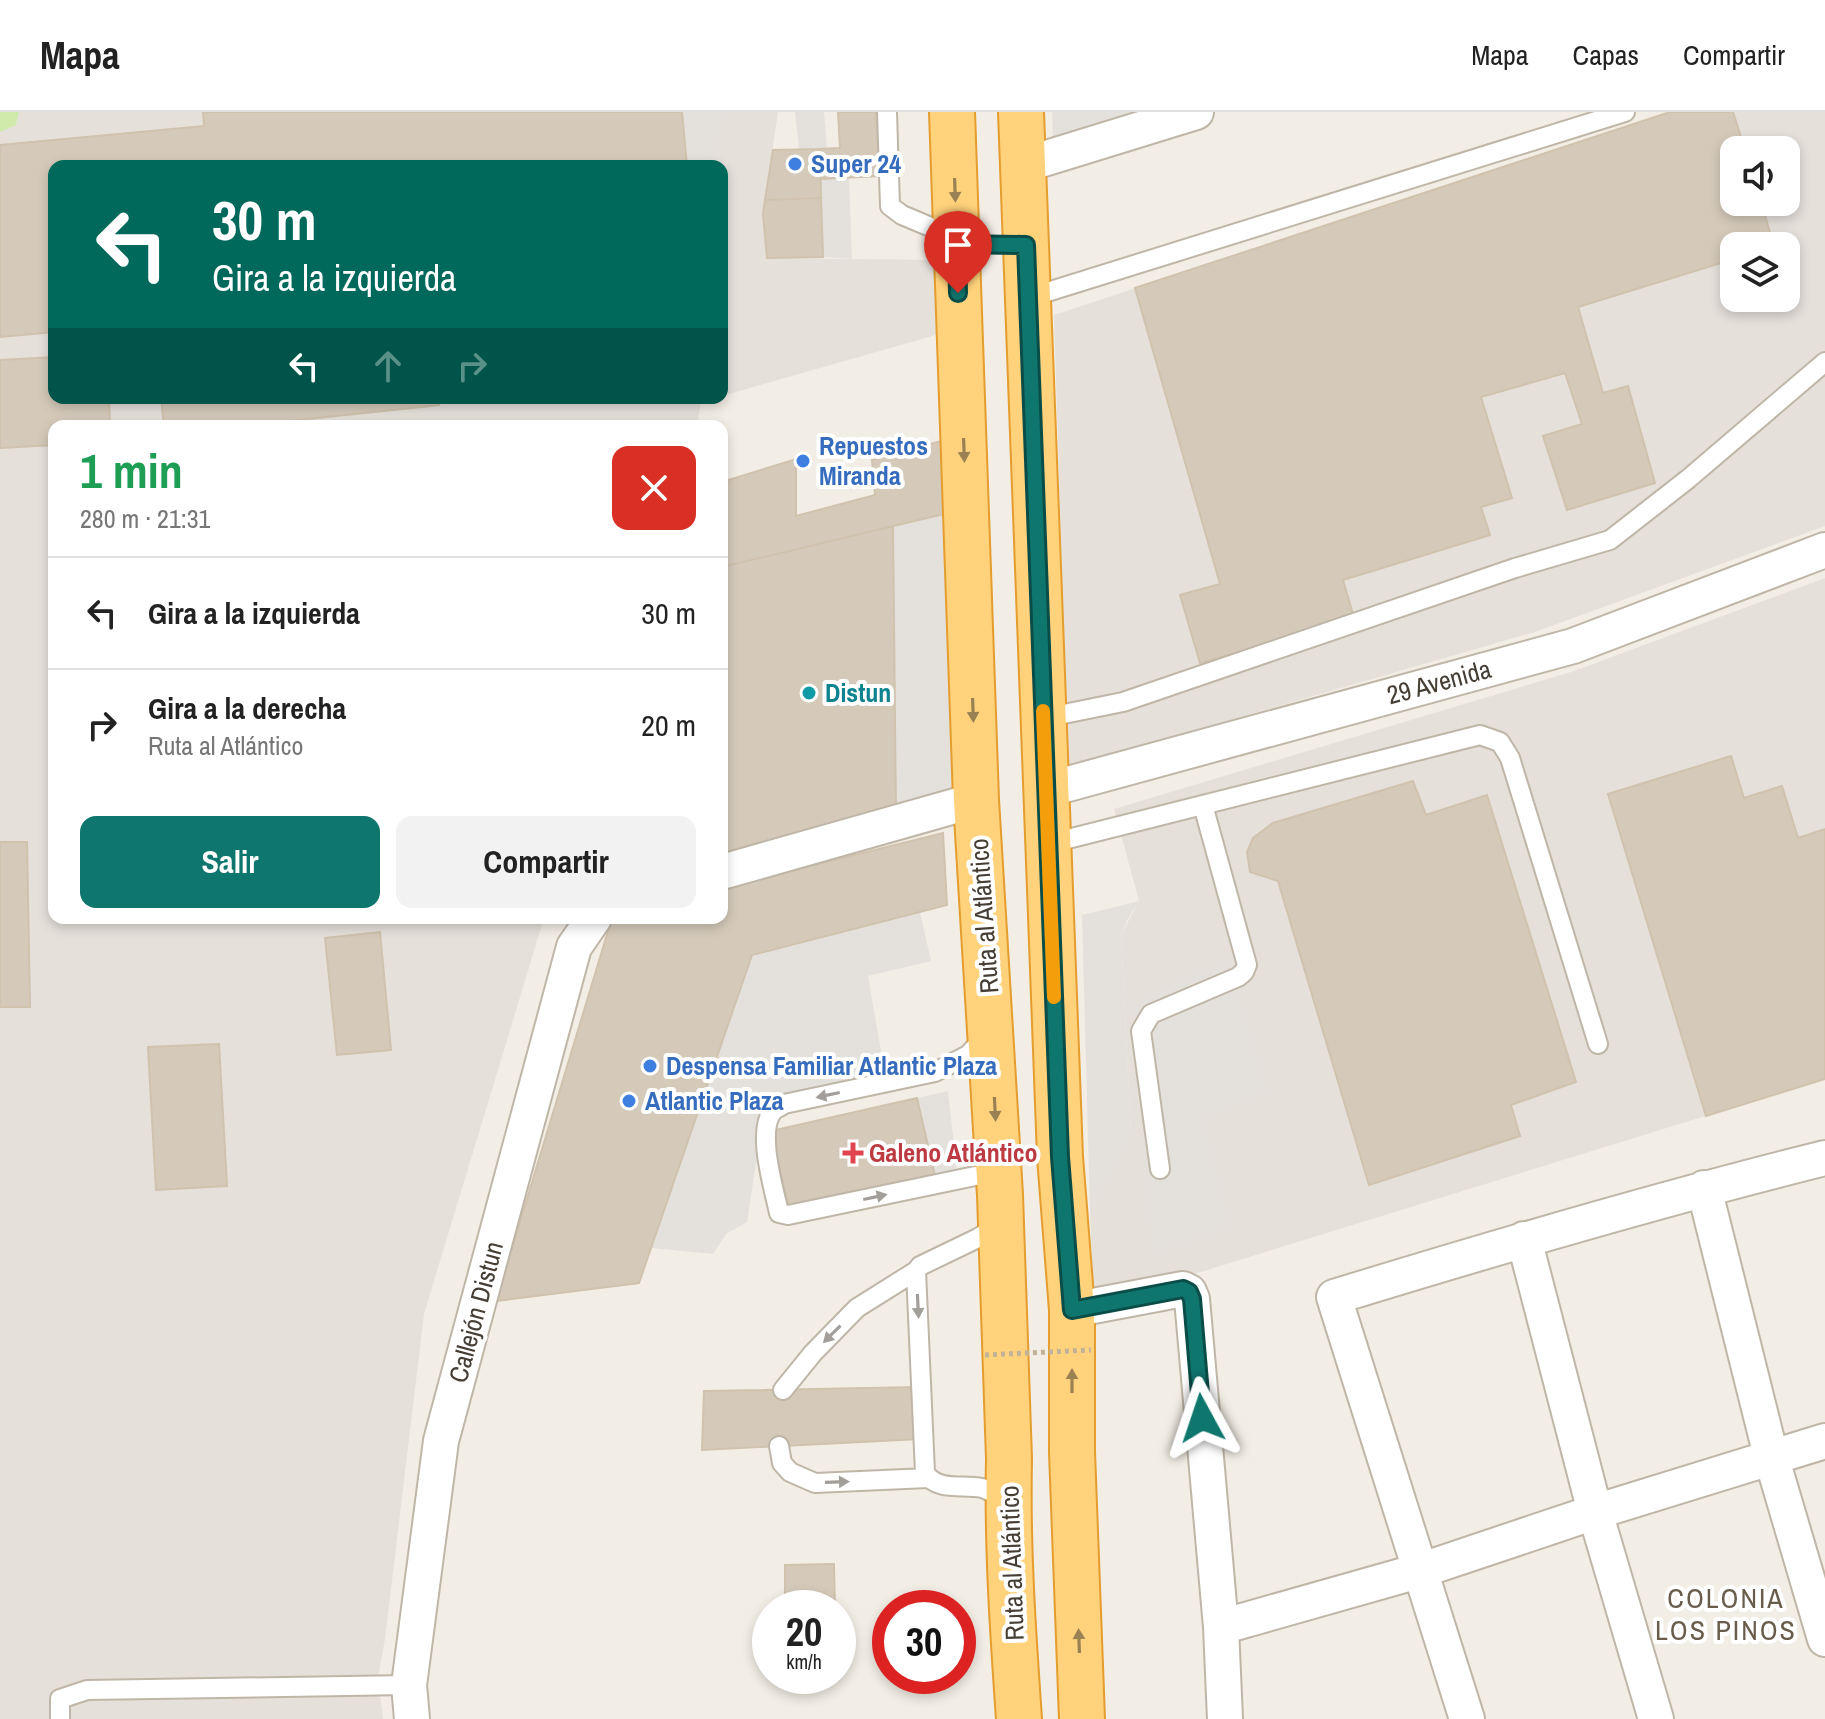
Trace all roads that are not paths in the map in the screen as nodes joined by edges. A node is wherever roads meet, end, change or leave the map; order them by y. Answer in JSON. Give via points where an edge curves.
{"nodes":[{"id":1,"x":887,"y":112,"type":"edge"},
{"id":2,"x":952,"y":112,"type":"edge"},
{"id":3,"x":1021,"y":112,"type":"edge"},
{"id":4,"x":1196,"y":112,"type":"edge"},
{"id":5,"x":1625,"y":112,"type":"edge"},
{"id":6,"x":1127,"y":122,"type":"edge"},
{"id":7,"x":1024,"y":165,"type":"junction"},
{"id":8,"x":957,"y":244,"type":"junction"},
{"id":9,"x":1026,"y":245,"type":"junction"},
{"id":10,"x":1028,"y":298,"type":"junction"},
{"id":11,"x":1825,"y":362,"type":"edge"},
{"id":12,"x":1825,"y":550,"type":"edge"},
{"id":13,"x":1043,"y":718,"type":"junction"},
{"id":14,"x":1046,"y":790,"type":"junction"},
{"id":15,"x":976,"y":800,"type":"junction"},
{"id":16,"x":1203,"y":805,"type":"junction"},
{"id":17,"x":1048,"y":844,"type":"junction"},
{"id":18,"x":728,"y":870,"type":"edge"},
{"id":19,"x":590,"y":924,"type":"edge"},
{"id":20,"x":990,"y":1018,"type":"junction"},
{"id":21,"x":1598,"y":1044,"type":"dead end"},
{"id":22,"x":1825,"y":1158,"type":"edge"},
{"id":23,"x":1160,"y":1169,"type":"dead end"},
{"id":24,"x":1704,"y":1188,"type":"junction"},
{"id":25,"x":1001,"y":1209,"type":"junction"},
{"id":26,"x":1524,"y":1239,"type":"junction"},
{"id":27,"x":916,"y":1271,"type":"junction"},
{"id":28,"x":1072,"y":1310,"type":"junction"},
{"id":29,"x":783,"y":1390,"type":"dead end"},
{"id":30,"x":1825,"y":1441,"type":"edge"},
{"id":31,"x":779,"y":1446,"type":"dead end"},
{"id":32,"x":1771,"y":1456,"type":"junction"},
{"id":33,"x":928,"y":1478,"type":"junction"},
{"id":34,"x":1008,"y":1501,"type":"junction"},
{"id":35,"x":1595,"y":1512,"type":"junction"},
{"id":36,"x":1422,"y":1570,"type":"junction"},
{"id":37,"x":1221,"y":1627,"type":"junction"},
{"id":38,"x":1825,"y":1639,"type":"edge"},
{"id":39,"x":409,"y":1685,"type":"junction"},
{"id":40,"x":60,"y":1719,"type":"edge"},
{"id":41,"x":412,"y":1719,"type":"edge"},
{"id":42,"x":1019,"y":1719,"type":"edge"},
{"id":43,"x":1082,"y":1719,"type":"edge"},
{"id":44,"x":1225,"y":1719,"type":"edge"},
{"id":45,"x":1467,"y":1719,"type":"edge"},
{"id":46,"x":1656,"y":1719,"type":"edge"}],
"edges":[{"from":1,"to":8,"type":"lane","via":[[890,206]]},
{"from":2,"to":8,"type":"highway","name":"Ruta al Atlántico","one_way":true},
{"from":3,"to":7,"type":"highway"},
{"from":4,"to":6,"type":"street"},
{"from":5,"to":10,"type":"lane"},
{"from":6,"to":7,"type":"street"},
{"from":7,"to":9,"type":"highway"},
{"from":8,"to":9,"type":"highway"},
{"from":8,"to":15,"type":"highway","name":"Ruta al Atlántico","one_way":true,"via":[[951,333]]},
{"from":9,"to":10,"type":"highway"},
{"from":10,"to":13,"type":"highway"},
{"from":11,"to":13,"type":"lane","via":[[1610,540],[1123,702]]},
{"from":12,"to":14,"type":"street","name":"29 Avenida","via":[[1573,646]]},
{"from":13,"to":14,"type":"highway"},
{"from":14,"to":17,"type":"highway"},
{"from":15,"to":18,"type":"street"},
{"from":15,"to":20,"type":"highway","name":"Ruta al Atlántico"},
{"from":16,"to":17,"type":"lane"},
{"from":16,"to":21,"type":"lane","via":[[1480,735],[1500,742],[1510,758]]},
{"from":16,"to":23,"type":"lane","via":[[1247,965],[1238,977],[1151,1014],[1141,1031]]},
{"from":17,"to":28,"type":"highway","via":[[1060,1157]]},
{"from":19,"to":39,"type":"street","name":"Callejón Distun","via":[[574,947],[441,1441]]},
{"from":20,"to":25,"type":"highway","name":"Ruta al Atlántico","one_way":true},
{"from":20,"to":25,"type":"lane","one_way":true,"via":[[981,1041],[968,1055],[935,1072],[784,1104],[773,1111],[765,1140],[779,1213],[980,1175],[992,1184]]},
{"from":22,"to":24,"type":"street"},
{"from":24,"to":26,"type":"street"},
{"from":24,"to":32,"type":"street"},
{"from":25,"to":27,"type":"lane","via":[[978,1238]]},
{"from":25,"to":34,"type":"highway","name":"Ruta al Atlántico"},
{"from":26,"to":35,"type":"street"},
{"from":26,"to":36,"type":"street","via":[[1334,1297]]},
{"from":27,"to":29,"type":"lane","one_way":true,"via":[[857,1308]]},
{"from":27,"to":33,"type":"lane","one_way":true},
{"from":28,"to":37,"type":"street","via":[[1189,1292]]},
{"from":43,"to":28,"type":"highway","one_way":true},
{"from":30,"to":32,"type":"street"},
{"from":31,"to":33,"type":"lane","one_way":true,"via":[[790,1472],[815,1483]]},
{"from":32,"to":35,"type":"street"},
{"from":32,"to":38,"type":"street"},
{"from":33,"to":34,"type":"lane","via":[[982,1489]]},
{"from":34,"to":42,"type":"highway","name":"Ruta al Atlántico"},
{"from":35,"to":36,"type":"street"},
{"from":35,"to":46,"type":"street"},
{"from":36,"to":37,"type":"street"},
{"from":36,"to":45,"type":"street"},
{"from":37,"to":44,"type":"street"},
{"from":39,"to":40,"type":"lane","via":[[87,1690],[60,1699]]},
{"from":39,"to":41,"type":"street","name":"Callejón Distun"}]}
